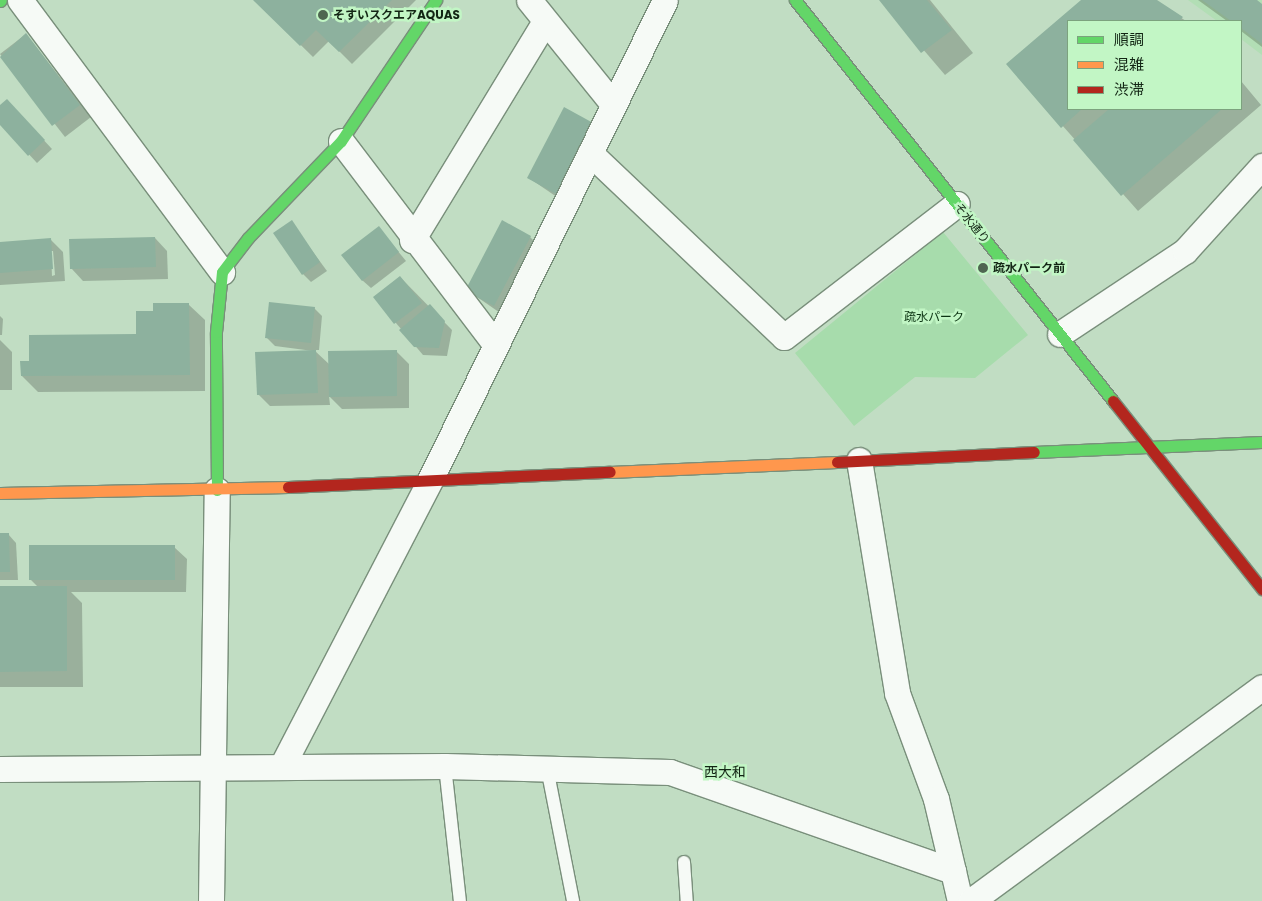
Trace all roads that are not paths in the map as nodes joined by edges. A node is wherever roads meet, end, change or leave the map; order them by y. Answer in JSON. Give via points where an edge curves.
{"nodes":[{"id":1,"x":20,"y":0,"type":"edge"},
{"id":2,"x":436,"y":0,"type":"edge"},
{"id":3,"x":529,"y":0,"type":"edge"},
{"id":4,"x":665,"y":0,"type":"edge"},
{"id":5,"x":794,"y":0,"type":"edge"},
{"id":6,"x":546,"y":21,"type":"junction"},
{"id":7,"x":613,"y":104,"type":"junction"},
{"id":8,"x":341,"y":141,"type":"junction"},
{"id":9,"x":590,"y":152,"type":"junction"},
{"id":10,"x":1262,"y":166,"type":"edge"},
{"id":11,"x":957,"y":204,"type":"junction"},
{"id":12,"x":412,"y":240,"type":"junction"},
{"id":13,"x":222,"y":272,"type":"junction"},
{"id":14,"x":1060,"y":334,"type":"junction"},
{"id":15,"x":496,"y":345,"type":"junction"},
{"id":16,"x":1262,"y":442,"type":"edge"},
{"id":17,"x":1149,"y":446,"type":"junction"},
{"id":18,"x":858,"y":460,"type":"junction"},
{"id":19,"x":430,"y":480,"type":"junction"},
{"id":20,"x":217,"y":490,"type":"junction"},
{"id":21,"x":0,"y":493,"type":"edge"},
{"id":22,"x":1262,"y":590,"type":"edge"},
{"id":23,"x":1262,"y":687,"type":"edge"},
{"id":24,"x":282,"y":766,"type":"junction"},
{"id":25,"x":445,"y":766,"type":"junction"},
{"id":26,"x":547,"y":768,"type":"junction"},
{"id":27,"x":0,"y":769,"type":"edge"},
{"id":28,"x":212,"y":769,"type":"junction"},
{"id":29,"x":684,"y":862,"type":"dead end"},
{"id":30,"x":953,"y":871,"type":"junction"},
{"id":31,"x":211,"y":901,"type":"edge"},
{"id":32,"x":460,"y":901,"type":"edge"},
{"id":33,"x":573,"y":901,"type":"edge"},
{"id":34,"x":687,"y":901,"type":"edge"},
{"id":35,"x":960,"y":901,"type":"edge"},
{"id":36,"x":971,"y":901,"type":"edge"}],
"edges":[{"from":1,"to":13,"type":"street"},
{"from":2,"to":8,"type":"street"},
{"from":3,"to":6,"type":"street"},
{"from":4,"to":7,"type":"street"},
{"from":5,"to":11,"type":"street","name":"そ水通り"},
{"from":6,"to":7,"type":"street"},
{"from":6,"to":12,"type":"street"},
{"from":7,"to":9,"type":"street"},
{"from":8,"to":12,"type":"street"},
{"from":8,"to":13,"type":"street","via":[[248,238]]},
{"from":9,"to":11,"type":"street","via":[[784,337]]},
{"from":9,"to":15,"type":"street"},
{"from":10,"to":14,"type":"street","via":[[1185,251]]},
{"from":11,"to":14,"type":"street","name":"そ水通り"},
{"from":12,"to":15,"type":"street"},
{"from":13,"to":20,"type":"street","via":[[216,332]]},
{"from":14,"to":17,"type":"street","name":"そ水通り"},
{"from":15,"to":19,"type":"street"},
{"from":16,"to":17,"type":"street"},
{"from":17,"to":18,"type":"street"},
{"from":17,"to":22,"type":"street","name":"そ水通り"},
{"from":18,"to":19,"type":"street"},
{"from":18,"to":30,"type":"street","via":[[897,693],[908,732],[936,799]]},
{"from":19,"to":20,"type":"street"},
{"from":19,"to":24,"type":"street"},
{"from":20,"to":21,"type":"street"},
{"from":20,"to":28,"type":"street"},
{"from":23,"to":36,"type":"street"},
{"from":24,"to":25,"type":"street"},
{"from":24,"to":28,"type":"street"},
{"from":25,"to":26,"type":"street"},
{"from":25,"to":32,"type":"lane"},
{"from":26,"to":30,"type":"street","via":[[686,776]]},
{"from":26,"to":33,"type":"lane"},
{"from":27,"to":28,"type":"street"},
{"from":28,"to":31,"type":"street"},
{"from":29,"to":34,"type":"lane"},
{"from":30,"to":35,"type":"street"}]}
